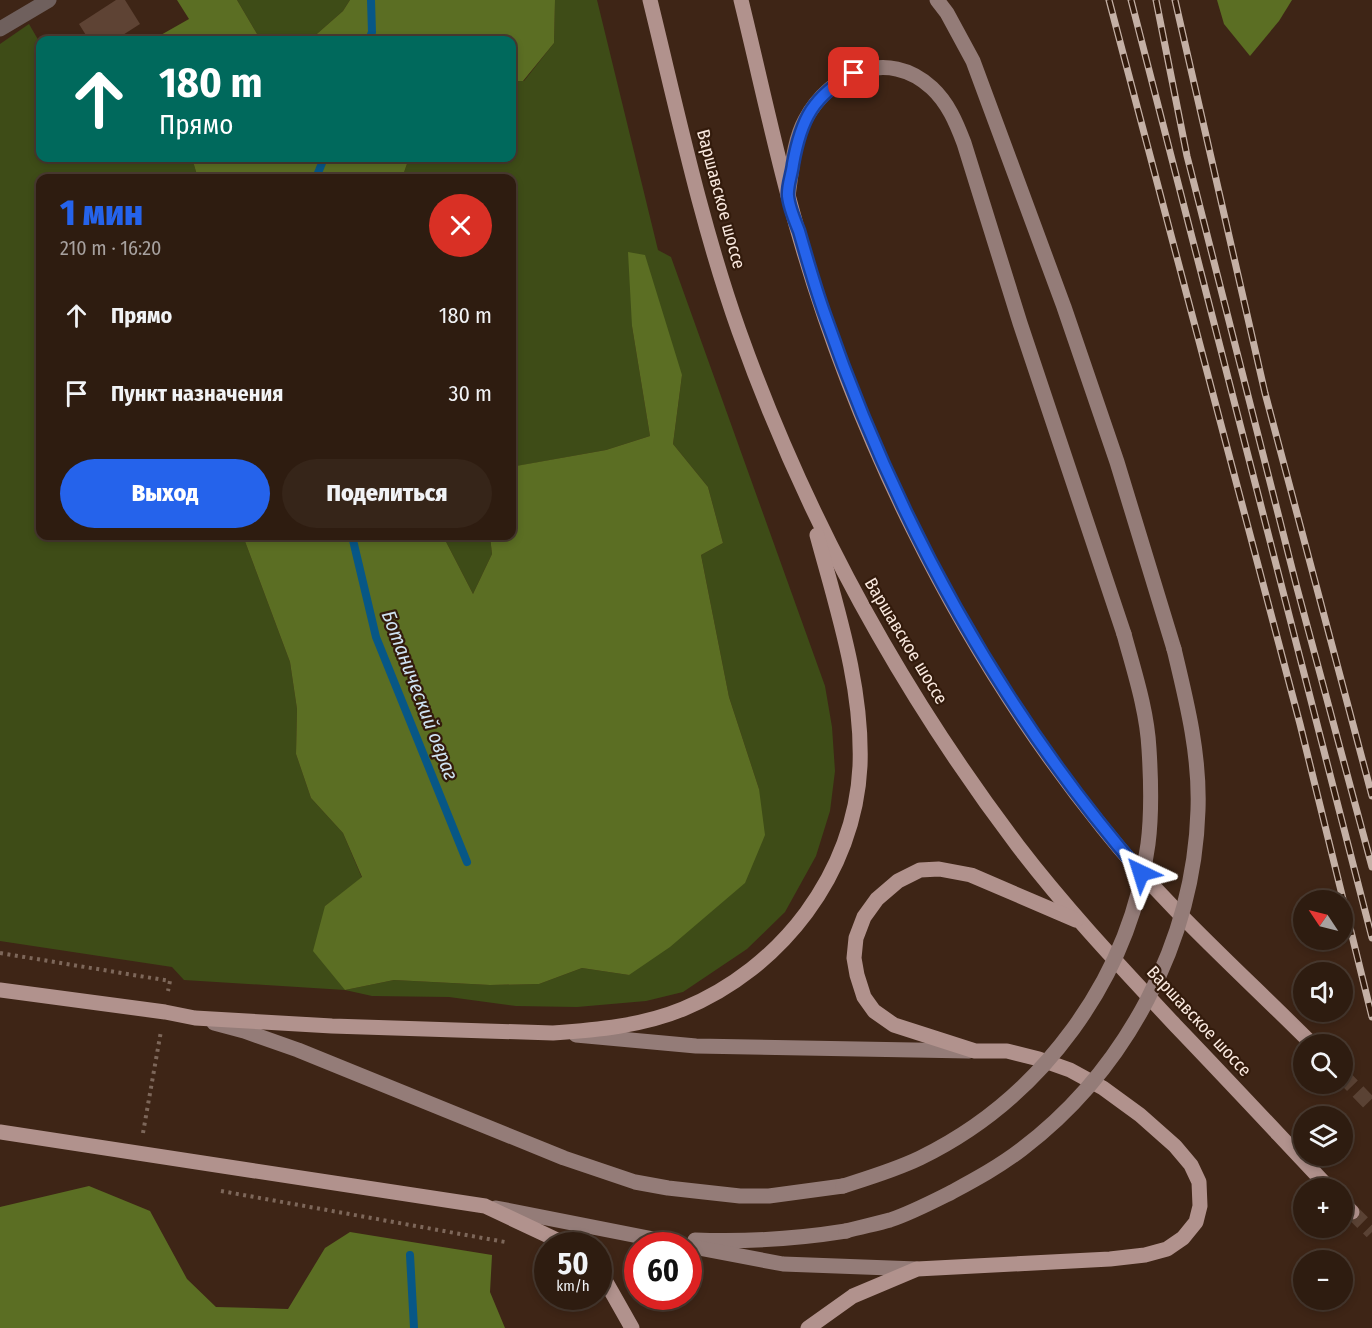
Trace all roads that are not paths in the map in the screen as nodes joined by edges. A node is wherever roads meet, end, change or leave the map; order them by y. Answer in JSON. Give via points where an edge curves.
{"nodes":[{"id":1,"x":49,"y":0,"type":"edge"},
{"id":2,"x":650,"y":0,"type":"edge"},
{"id":3,"x":741,"y":0,"type":"edge"},
{"id":4,"x":937,"y":0,"type":"edge"},
{"id":5,"x":0,"y":29,"type":"edge"},
{"id":6,"x":788,"y":196,"type":"junction"},
{"id":7,"x":804,"y":488,"type":"junction"},
{"id":8,"x":1078,"y":921,"type":"junction"},
{"id":9,"x":0,"y":990,"type":"edge"},
{"id":10,"x":195,"y":1018,"type":"junction"},
{"id":11,"x":554,"y":1033,"type":"junction"},
{"id":12,"x":1302,"y":1034,"type":"edge"},
{"id":13,"x":975,"y":1051,"type":"junction"},
{"id":14,"x":0,"y":1133,"type":"edge"},
{"id":15,"x":1320,"y":1178,"type":"edge"},
{"id":16,"x":485,"y":1206,"type":"junction"},
{"id":17,"x":540,"y":1232,"type":"edge"},
{"id":18,"x":624,"y":1233,"type":"edge"},
{"id":19,"x":702,"y":1239,"type":"edge"},
{"id":20,"x":702,"y":1248,"type":"edge"},
{"id":21,"x":917,"y":1269,"type":"junction"},
{"id":22,"x":612,"y":1293,"type":"edge"},
{"id":23,"x":632,"y":1328,"type":"edge"},
{"id":24,"x":808,"y":1328,"type":"edge"}],
"edges":[{"from":1,"to":5,"type":"lane"},
{"from":2,"to":7,"type":"main road","name":"Варшавское шоссе","via":[[709,233],[738,328],[765,402]]},
{"from":3,"to":6,"type":"main road"},
{"from":4,"to":19,"type":"street","bridge":true,"via":[[973,61],[1064,307],[1174,649],[1196,748],[1195,851],[1172,943],[1136,1020],[1091,1085],[1022,1149],[983,1176],[890,1220],[812,1237]]},
{"from":6,"to":10,"type":"street","bridge":true,"via":[[804,121],[839,81],[869,68],[886,67],[918,77],[943,100],[964,143],[1124,634],[1141,694],[1149,747],[1148,844],[1128,927],[1096,997],[1055,1054],[993,1112],[920,1158],[843,1186],[740,1196],[635,1182],[564,1158],[298,1050]]},
{"from":6,"to":12,"type":"main road","via":[[853,393],[910,521],[945,590],[1026,725],[1104,830],[1153,887]]},
{"from":7,"to":8,"type":"main road","name":"Варшавское шоссе","via":[[835,557],[917,699],[968,777]]},
{"from":7,"to":11,"type":"main road","via":[[852,671],[860,765],[855,807],[845,843],[827,881],[782,943],[719,992],[681,1010],[638,1022]]},
{"from":8,"to":13,"type":"main road","via":[[971,875],[939,869],[920,870],[898,880],[878,898],[864,917],[856,938],[854,958],[864,997],[874,1011],[894,1025]]},
{"from":8,"to":15,"type":"main road","name":"Варшавское шоссе"},
{"from":9,"to":10,"type":"main road"},
{"from":10,"to":11,"type":"main road"},
{"from":11,"to":13,"type":"street","via":[[696,1046]]},
{"from":13,"to":21,"type":"main road","via":[[1007,1051],[1070,1070],[1140,1115],[1191,1166],[1199,1182],[1196,1222],[1167,1249],[1145,1255]]},
{"from":14,"to":16,"type":"main road"},
{"from":16,"to":17,"type":"main road"},
{"from":16,"to":18,"type":"street"},
{"from":20,"to":21,"type":"street","via":[[783,1264]]},
{"from":21,"to":24,"type":"main road","via":[[853,1296]]},
{"from":22,"to":23,"type":"main road"}]}
